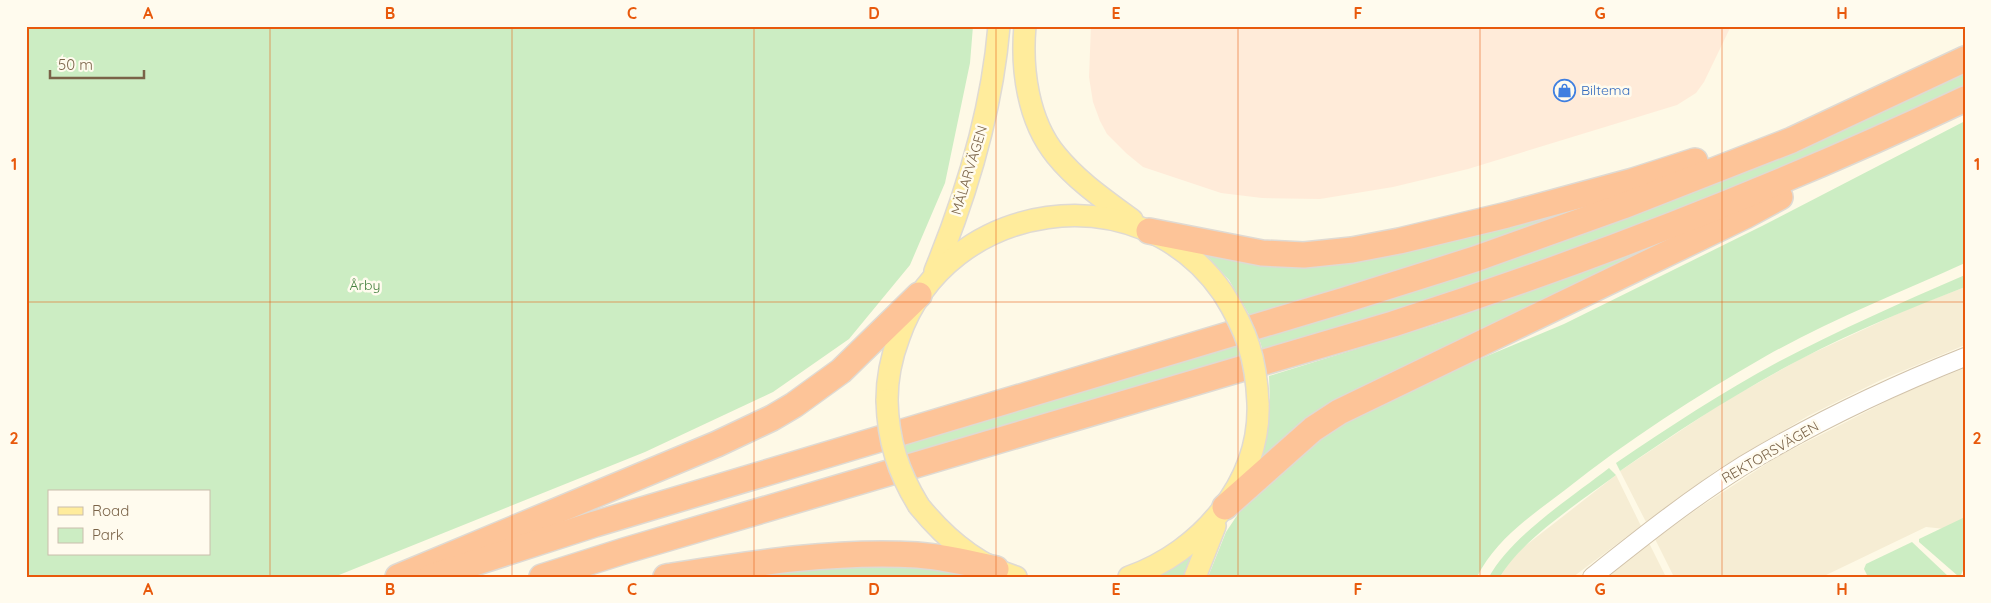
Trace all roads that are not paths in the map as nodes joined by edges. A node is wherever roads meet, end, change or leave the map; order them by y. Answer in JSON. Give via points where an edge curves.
{"nodes":[{"id":1,"x":999,"y":26,"type":"edge"},
{"id":2,"x":1024,"y":26,"type":"edge"},
{"id":3,"x":1965,"y":59,"type":"edge"},
{"id":4,"x":1965,"y":99,"type":"edge"},
{"id":5,"x":1792,"y":140,"type":"junction"},
{"id":6,"x":1866,"y":145,"type":"junction"},
{"id":7,"x":1145,"y":228,"type":"junction"},
{"id":8,"x":925,"y":288,"type":"junction"},
{"id":9,"x":1965,"y":356,"type":"edge"},
{"id":10,"x":1222,"y":511,"type":"junction"},
{"id":11,"x":1007,"y":574,"type":"edge"},
{"id":12,"x":398,"y":577,"type":"edge"},
{"id":13,"x":431,"y":577,"type":"edge"},
{"id":14,"x":542,"y":577,"type":"edge"},
{"id":15,"x":666,"y":577,"type":"edge"},
{"id":16,"x":1129,"y":577,"type":"edge"},
{"id":17,"x":1195,"y":577,"type":"edge"},
{"id":18,"x":1592,"y":577,"type":"edge"}],
"edges":[{"from":1,"to":8,"type":"main road","name":"MÄLARVÄGEN","via":[[991,90],[978,149],[944,249]]},
{"from":2,"to":7,"type":"main road","via":[[1025,78],[1036,117],[1055,154],[1084,184]]},
{"from":3,"to":5,"type":"highway"},
{"from":4,"to":6,"type":"highway"},
{"from":5,"to":7,"type":"highway","via":[[1760,140],[1633,181],[1506,215],[1352,250],[1304,255],[1262,253]]},
{"from":5,"to":13,"type":"highway","via":[[1475,259],[605,521]]},
{"from":6,"to":10,"type":"highway","via":[[1745,216],[1339,412],[1313,430]]},
{"from":6,"to":14,"type":"highway","via":[[1587,258],[1393,324]]},
{"from":7,"to":8,"type":"main road","via":[[1104,217],[1056,215],[1012,224],[979,239],[953,258]]},
{"from":7,"to":10,"type":"main road","bridge":true,"via":[[1184,252],[1214,279],[1235,312],[1251,347],[1258,403],[1253,445],[1245,471]]},
{"from":8,"to":11,"type":"main road","bridge":true,"via":[[904,322],[892,357],[887,400],[895,455],[919,506],[952,542],[970,556]]},
{"from":8,"to":12,"type":"highway","via":[[841,371],[772,418]]},
{"from":9,"to":18,"type":"street","name":"REKTORSVÄGEN","via":[[1798,434],[1752,461],[1673,513]]},
{"from":10,"to":16,"type":"main road","via":[[1203,533],[1177,554]]},
{"from":10,"to":17,"type":"main road"},
{"from":11,"to":15,"type":"highway","via":[[919,556],[870,554],[750,564]]}]}
